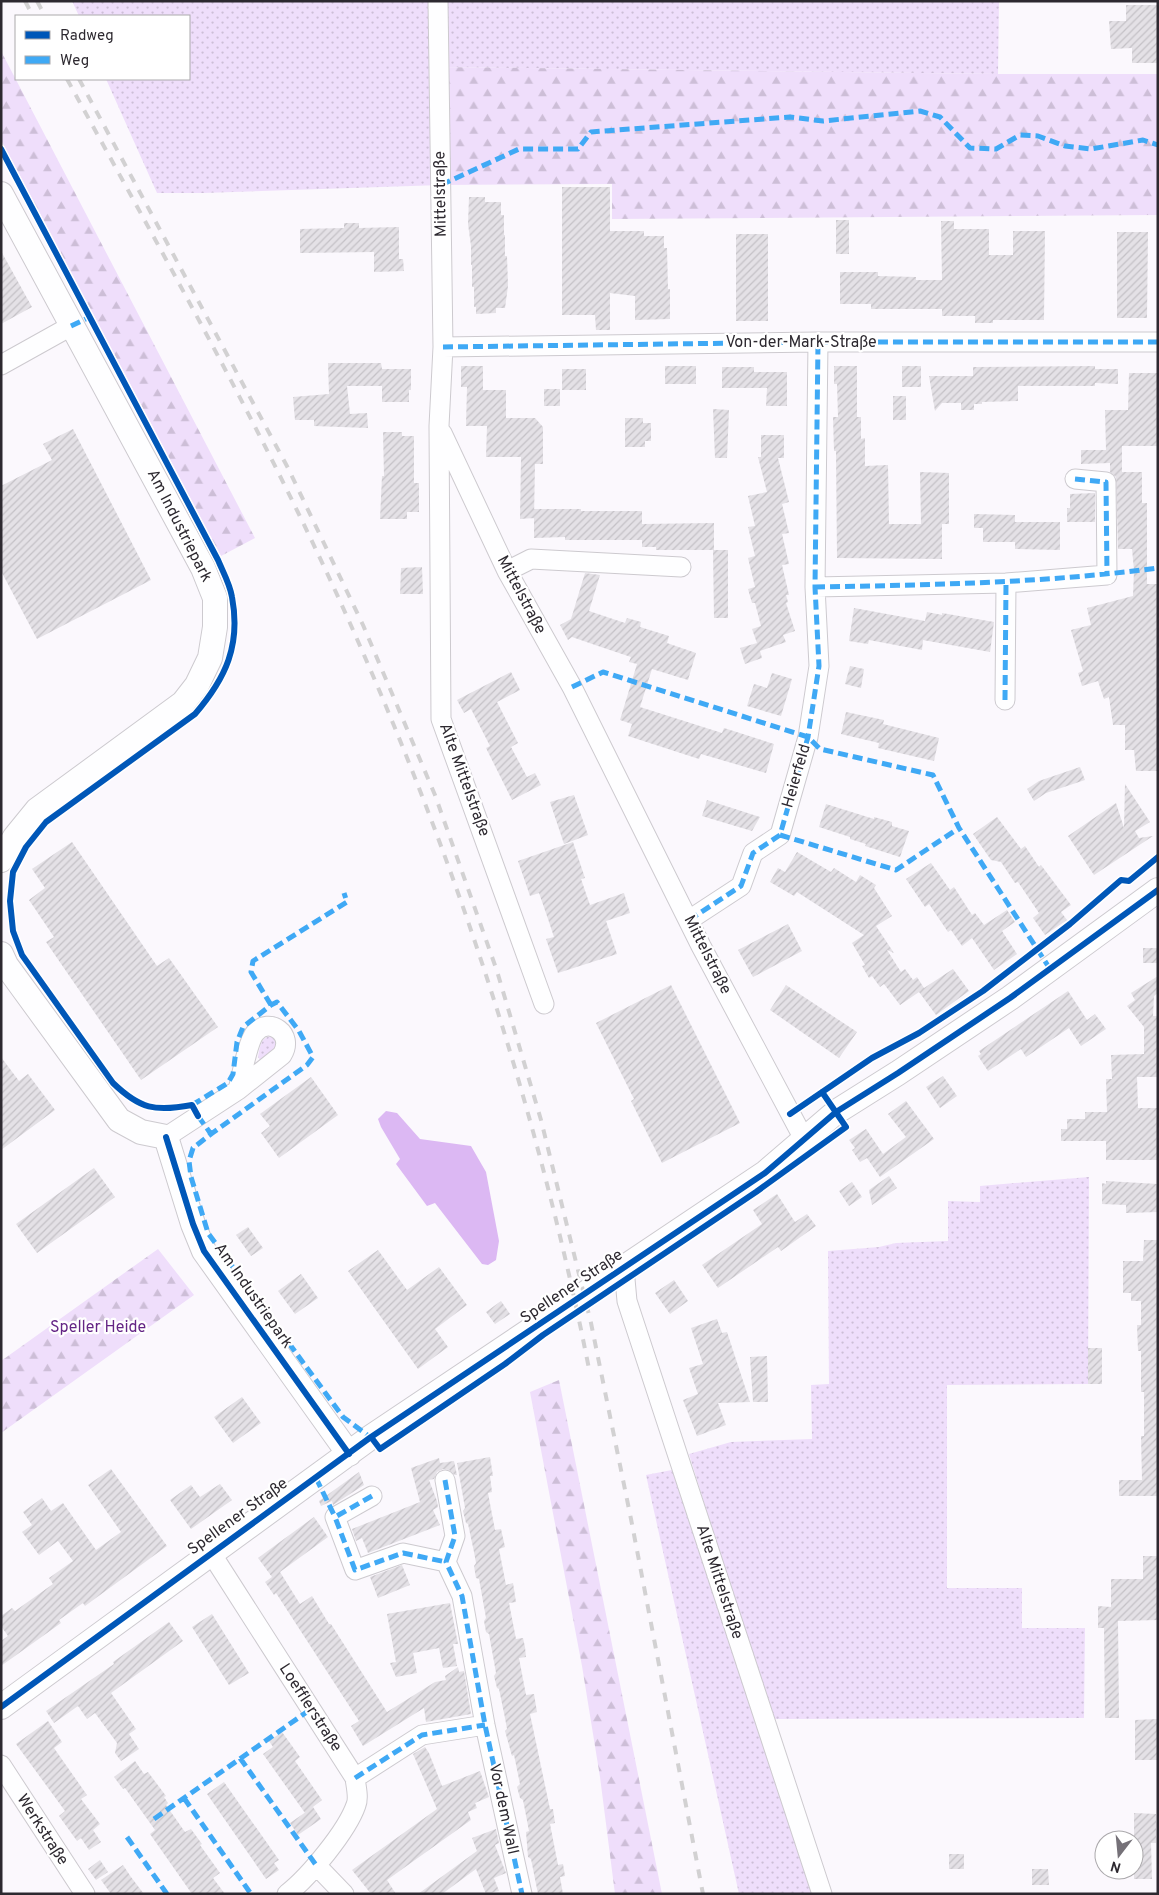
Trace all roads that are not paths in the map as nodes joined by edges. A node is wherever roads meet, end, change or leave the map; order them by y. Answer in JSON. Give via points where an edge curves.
{"nodes":[{"id":1,"x":438,"y":1,"type":"edge"},
{"id":2,"x":1,"y":194,"type":"edge"},
{"id":3,"x":71,"y":326,"type":"junction"},
{"id":4,"x":818,"y":342,"type":"junction"},
{"id":5,"x":1158,"y":342,"type":"edge"},
{"id":6,"x":444,"y":347,"type":"junction"},
{"id":7,"x":1,"y":365,"type":"edge"},
{"id":8,"x":439,"y":426,"type":"junction"},
{"id":9,"x":1075,"y":479,"type":"dead end"},
{"id":10,"x":681,"y":567,"type":"dead end"},
{"id":11,"x":507,"y":571,"type":"junction"},
{"id":12,"x":1006,"y":583,"type":"junction"},
{"id":13,"x":815,"y":587,"type":"junction"},
{"id":14,"x":1005,"y":700,"type":"dead end"},
{"id":15,"x":1,"y":860,"type":"edge"},
{"id":16,"x":1158,"y":890,"type":"edge"},
{"id":17,"x":689,"y":920,"type":"junction"},
{"id":18,"x":1,"y":954,"type":"edge"},
{"id":19,"x":544,"y":1004,"type":"dead end"},
{"id":20,"x":238,"y":1090,"type":"dead end"},
{"id":21,"x":166,"y":1137,"type":"junction"},
{"id":22,"x":804,"y":1140,"type":"junction"},
{"id":23,"x":624,"y":1268,"type":"junction"},
{"id":24,"x":348,"y":1454,"type":"junction"},
{"id":25,"x":445,"y":1480,"type":"dead end"},
{"id":26,"x":372,"y":1496,"type":"dead end"},
{"id":27,"x":211,"y":1553,"type":"junction"},
{"id":28,"x":446,"y":1562,"type":"junction"},
{"id":29,"x":1,"y":1707,"type":"edge"},
{"id":30,"x":485,"y":1725,"type":"junction"},
{"id":31,"x":1,"y":1765,"type":"edge"},
{"id":32,"x":355,"y":1778,"type":"junction"},
{"id":33,"x":316,"y":1865,"type":"junction"},
{"id":34,"x":85,"y":1894,"type":"edge"},
{"id":35,"x":287,"y":1894,"type":"edge"},
{"id":36,"x":344,"y":1894,"type":"edge"},
{"id":37,"x":522,"y":1894,"type":"edge"},
{"id":38,"x":822,"y":1894,"type":"edge"}],
"edges":[{"from":1,"to":6,"type":"street","name":"Mittelstraße"},
{"from":2,"to":3,"type":"street","name":"Am Industriepark"},
{"from":3,"to":7,"type":"street"},
{"from":3,"to":15,"type":"street","name":"Am Industriepark","via":[[203,568],[215,598],[215,627],[210,658],[197,685],[183,703],[37,810]]},
{"from":4,"to":5,"type":"street","name":"Von-der-Mark-Straße"},
{"from":4,"to":6,"type":"street","name":"Von-der-Mark-Straße"},
{"from":4,"to":13,"type":"street","name":"Heierfeld"},
{"from":6,"to":8,"type":"street","name":"Mittelstraße"},
{"from":8,"to":11,"type":"street","name":"Mittelstraße"},
{"from":8,"to":19,"type":"street","name":"Alte Mittelstraße","via":[[441,719]]},
{"from":9,"to":12,"type":"street","via":[[1106,482],[1107,575]]},
{"from":10,"to":11,"type":"street","via":[[532,559]]},
{"from":11,"to":17,"type":"street","name":"Mittelstraße","via":[[572,687]]},
{"from":12,"to":13,"type":"street"},
{"from":12,"to":14,"type":"street"},
{"from":13,"to":17,"type":"street","name":"Heierfeld","via":[[819,666],[808,737],[780,835],[753,853],[741,886]]},
{"from":16,"to":22,"type":"street","name":"Spellener Straße","via":[[1010,998],[844,1107]]},
{"from":17,"to":22,"type":"street","name":"Mittelstraße"},
{"from":18,"to":21,"type":"street","via":[[119,1120],[141,1132]]},
{"from":20,"to":21,"type":"street"},
{"from":21,"to":24,"type":"street","name":"Am Industriepark","via":[[204,1251]]},
{"from":22,"to":23,"type":"street","name":"Spellener Straße","via":[[764,1173]]},
{"from":23,"to":24,"type":"street","name":"Spellener Straße"},
{"from":23,"to":38,"type":"street","name":"Alte Mittelstraße","via":[[627,1301]]},
{"from":24,"to":27,"type":"street","name":"Spellener Straße"},
{"from":25,"to":28,"type":"street","via":[[455,1536]]},
{"from":26,"to":28,"type":"street","via":[[336,1517],[355,1570],[403,1553]]},
{"from":27,"to":29,"type":"street","name":"Spellener Straße"},
{"from":27,"to":32,"type":"street","name":"Loefflerstraße"},
{"from":28,"to":30,"type":"street","name":"Vor dem Wall","via":[[462,1596]]},
{"from":30,"to":32,"type":"street","via":[[422,1735]]},
{"from":30,"to":37,"type":"street","name":"Vor dem Wall"},
{"from":31,"to":34,"type":"street","name":"Werkstraße"},
{"from":32,"to":33,"type":"street","name":"Loefflerstraße","via":[[357,1803],[346,1825]]},
{"from":33,"to":35,"type":"street","name":"Loefflerstraße"},
{"from":33,"to":36,"type":"street"}]}
